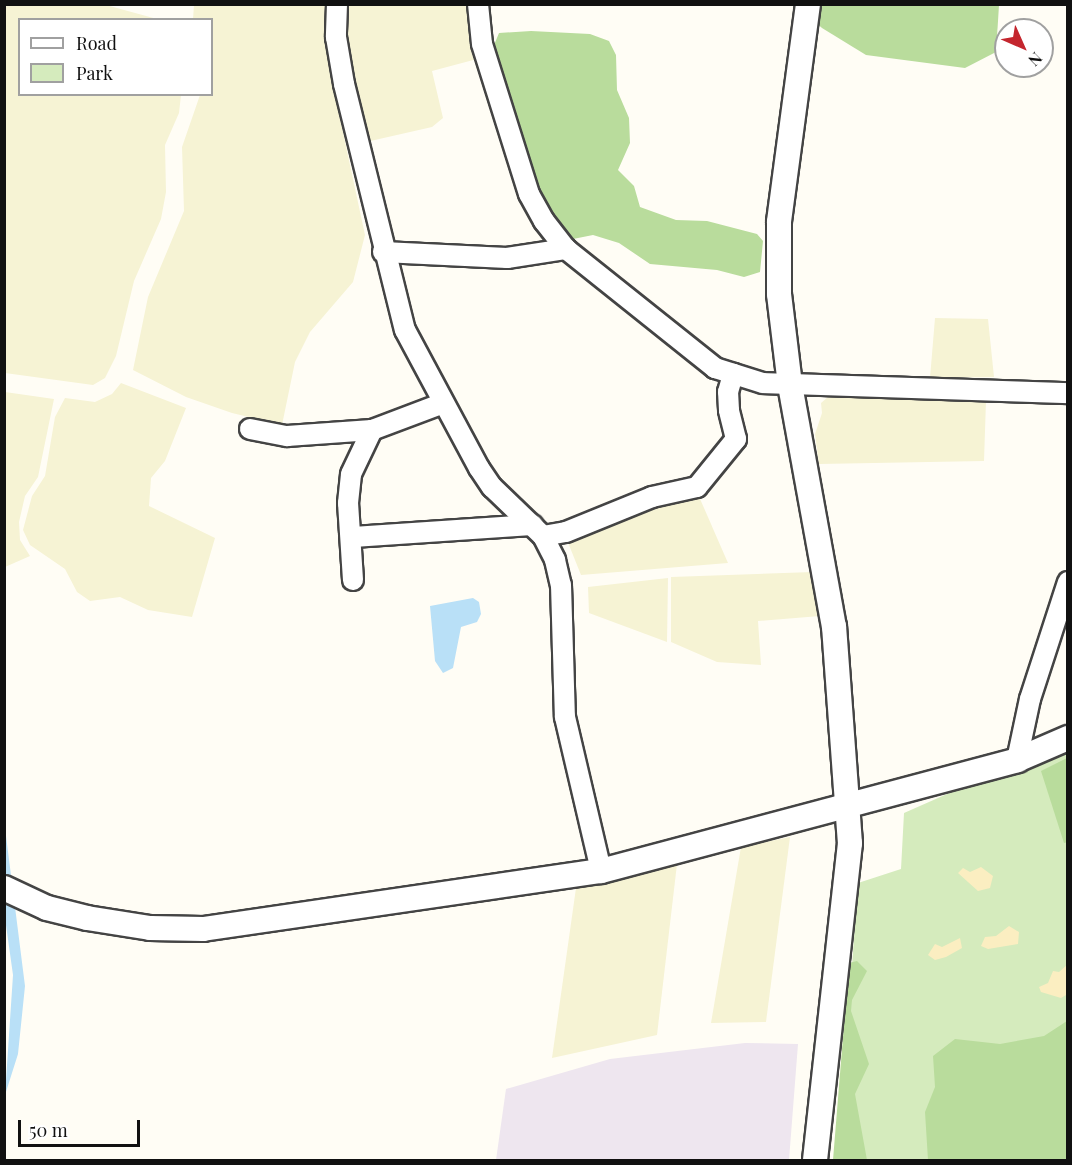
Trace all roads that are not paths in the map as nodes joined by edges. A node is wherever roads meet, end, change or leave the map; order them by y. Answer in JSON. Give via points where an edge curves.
{"nodes":[{"id":1,"x":337,"y":4,"type":"edge"},
{"id":2,"x":478,"y":4,"type":"edge"},
{"id":3,"x":808,"y":4,"type":"edge"},
{"id":4,"x":566,"y":249,"type":"junction"},
{"id":5,"x":383,"y":252,"type":"junction"},
{"id":6,"x":733,"y":374,"type":"junction"},
{"id":7,"x":790,"y":385,"type":"junction"},
{"id":8,"x":1068,"y":393,"type":"edge"},
{"id":9,"x":441,"y":404,"type":"junction"},
{"id":10,"x":250,"y":429,"type":"dead end"},
{"id":11,"x":372,"y":430,"type":"junction"},
{"id":12,"x":538,"y":531,"type":"junction"},
{"id":13,"x":352,"y":537,"type":"junction"},
{"id":14,"x":353,"y":579,"type":"dead end"},
{"id":15,"x":1068,"y":582,"type":"edge"},
{"id":16,"x":1068,"y":738,"type":"edge"},
{"id":17,"x":1017,"y":760,"type":"junction"},
{"id":18,"x":847,"y":808,"type":"junction"},
{"id":19,"x":601,"y":871,"type":"junction"},
{"id":20,"x":4,"y":888,"type":"edge"},
{"id":21,"x":815,"y":1161,"type":"edge"}],
"edges":[{"from":1,"to":5,"type":"street","via":[[336,37],[344,84]]},
{"from":2,"to":4,"type":"street","via":[[482,44],[529,194]]},
{"from":3,"to":7,"type":"street","via":[[779,222],[779,294]]},
{"from":4,"to":5,"type":"street","via":[[507,258]]},
{"from":4,"to":6,"type":"street","via":[[715,368]]},
{"from":5,"to":9,"type":"street","via":[[405,330]]},
{"from":6,"to":7,"type":"street","via":[[763,383]]},
{"from":6,"to":12,"type":"street","via":[[728,392],[736,439],[697,487],[652,497],[566,532]]},
{"from":7,"to":8,"type":"street"},
{"from":7,"to":18,"type":"street","via":[[834,626]]},
{"from":9,"to":11,"type":"street"},
{"from":9,"to":12,"type":"street","via":[[492,487]]},
{"from":10,"to":11,"type":"street","via":[[287,436]]},
{"from":11,"to":13,"type":"street","via":[[351,474],[348,503]]},
{"from":12,"to":13,"type":"street"},
{"from":12,"to":19,"type":"street","via":[[555,560],[561,585],[565,717]]},
{"from":13,"to":14,"type":"street"},
{"from":15,"to":17,"type":"street","via":[[1030,699]]},
{"from":16,"to":17,"type":"street"},
{"from":17,"to":18,"type":"street"},
{"from":18,"to":19,"type":"street"},
{"from":18,"to":21,"type":"street","via":[[850,843]]},
{"from":19,"to":20,"type":"street","via":[[203,929],[133,926],[46,908]]}]}
